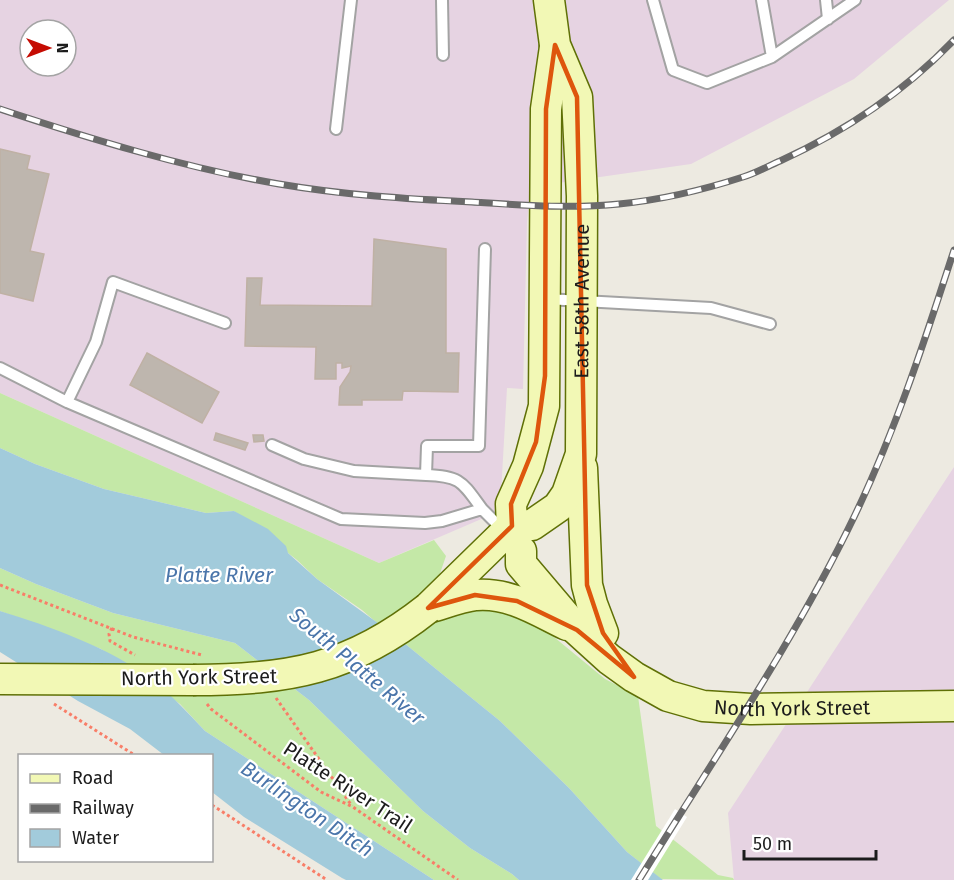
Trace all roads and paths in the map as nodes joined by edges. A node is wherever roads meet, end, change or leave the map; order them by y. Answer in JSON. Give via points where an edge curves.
{"nodes":[{"id":1,"x":351,"y":0,"type":"edge"},
{"id":2,"x":442,"y":0,"type":"edge"},
{"id":3,"x":549,"y":0,"type":"edge"},
{"id":4,"x":653,"y":0,"type":"edge"},
{"id":5,"x":762,"y":0,"type":"edge"},
{"id":6,"x":826,"y":0,"type":"edge"},
{"id":7,"x":855,"y":0,"type":"edge"},
{"id":8,"x":828,"y":18,"type":"junction"},
{"id":9,"x":555,"y":45,"type":"junction"},
{"id":10,"x":443,"y":55,"type":"dead end"},
{"id":11,"x":772,"y":57,"type":"junction"},
{"id":12,"x":336,"y":129,"type":"dead end"},
{"id":13,"x":485,"y":249,"type":"dead end"},
{"id":14,"x":546,"y":299,"type":"junction"},
{"id":15,"x":581,"y":301,"type":"junction"},
{"id":16,"x":225,"y":323,"type":"dead end"},
{"id":17,"x":770,"y":324,"type":"dead end"},
{"id":18,"x":0,"y":368,"type":"edge"},
{"id":19,"x":67,"y":402,"type":"junction"},
{"id":20,"x":272,"y":445,"type":"dead end"},
{"id":21,"x":581,"y":454,"type":"junction"},
{"id":22,"x":426,"y":475,"type":"junction"},
{"id":23,"x":482,"y":509,"type":"junction"},
{"id":24,"x":513,"y":537,"type":"junction"},
{"id":25,"x":428,"y":608,"type":"junction"},
{"id":26,"x":112,"y":628,"type":"dead end"},
{"id":27,"x":590,"y":631,"type":"junction"},
{"id":28,"x":144,"y":668,"type":"junction"},
{"id":29,"x":0,"y":679,"type":"edge"},
{"id":30,"x":32,"y":679,"type":"junction"},
{"id":31,"x":197,"y":689,"type":"junction"},
{"id":32,"x":954,"y":706,"type":"edge"},
{"id":33,"x":133,"y":754,"type":"edge"},
{"id":34,"x":213,"y":806,"type":"edge"},
{"id":35,"x":327,"y":880,"type":"edge"},
{"id":36,"x":458,"y":880,"type":"edge"}],
"edges":[{"from":1,"to":12,"type":"lane"},
{"from":2,"to":10,"type":"lane"},
{"from":3,"to":9,"type":"main road","name":"East 58th Avenue"},
{"from":4,"to":11,"type":"lane","via":[[673,70],[707,83]]},
{"from":5,"to":11,"type":"lane"},
{"from":6,"to":8,"type":"lane"},
{"from":7,"to":8,"type":"lane"},
{"from":8,"to":11,"type":"lane"},
{"from":9,"to":14,"type":"main road","name":"East 58th Avenue","via":[[546,109]]},
{"from":9,"to":15,"type":"main road","name":"East 58th Avenue","via":[[577,97],[582,196]]},
{"from":13,"to":22,"type":"lane","via":[[479,446],[427,446]]},
{"from":14,"to":15,"type":"lane"},
{"from":14,"to":24,"type":"main road","name":"East 58th Avenue","via":[[544,406],[528,466],[511,504]]},
{"from":15,"to":17,"type":"lane","via":[[711,308]]},
{"from":15,"to":21,"type":"main road","name":"East 58th Avenue"},
{"from":16,"to":19,"type":"lane","via":[[113,282],[96,342]]},
{"from":18,"to":19,"type":"lane"},
{"from":19,"to":23,"type":"lane","via":[[341,519],[425,523]]},
{"from":20,"to":22,"type":"lane","via":[[304,459],[354,471]]},
{"from":21,"to":24,"type":"main road","name":"East 58th Avenue","via":[[567,494],[558,507]]},
{"from":21,"to":27,"type":"main road","via":[[587,585],[592,604]]},
{"from":22,"to":23,"type":"lane","via":[[452,477],[463,483]]},
{"from":23,"to":24,"type":"lane"},
{"from":24,"to":25,"type":"main road","name":"North York Street"},
{"from":24,"to":27,"type":"main road","name":"North York Street","via":[[535,553]]},
{"from":25,"to":27,"type":"main road","via":[[475,595],[497,595]]},
{"from":25,"to":31,"type":"main road","name":"North York Street","bridge":true,"via":[[403,628],[349,657],[268,678]]},
{"from":26,"to":28,"type":"path","via":[[110,641]]},
{"from":27,"to":32,"type":"main road","name":"North York Street","via":[[634,677],[668,696],[703,706]]},
{"from":28,"to":30,"type":"main road","name":"North York Street"},
{"from":28,"to":31,"type":"main road","name":"North York Street"},
{"from":29,"to":30,"type":"main road","name":"North York Street"},
{"from":30,"to":33,"type":"path","via":[[41,696]]},
{"from":31,"to":36,"type":"path","name":"Platte River Trail","via":[[211,709],[321,792],[353,807]]},
{"from":34,"to":35,"type":"path"}]}
